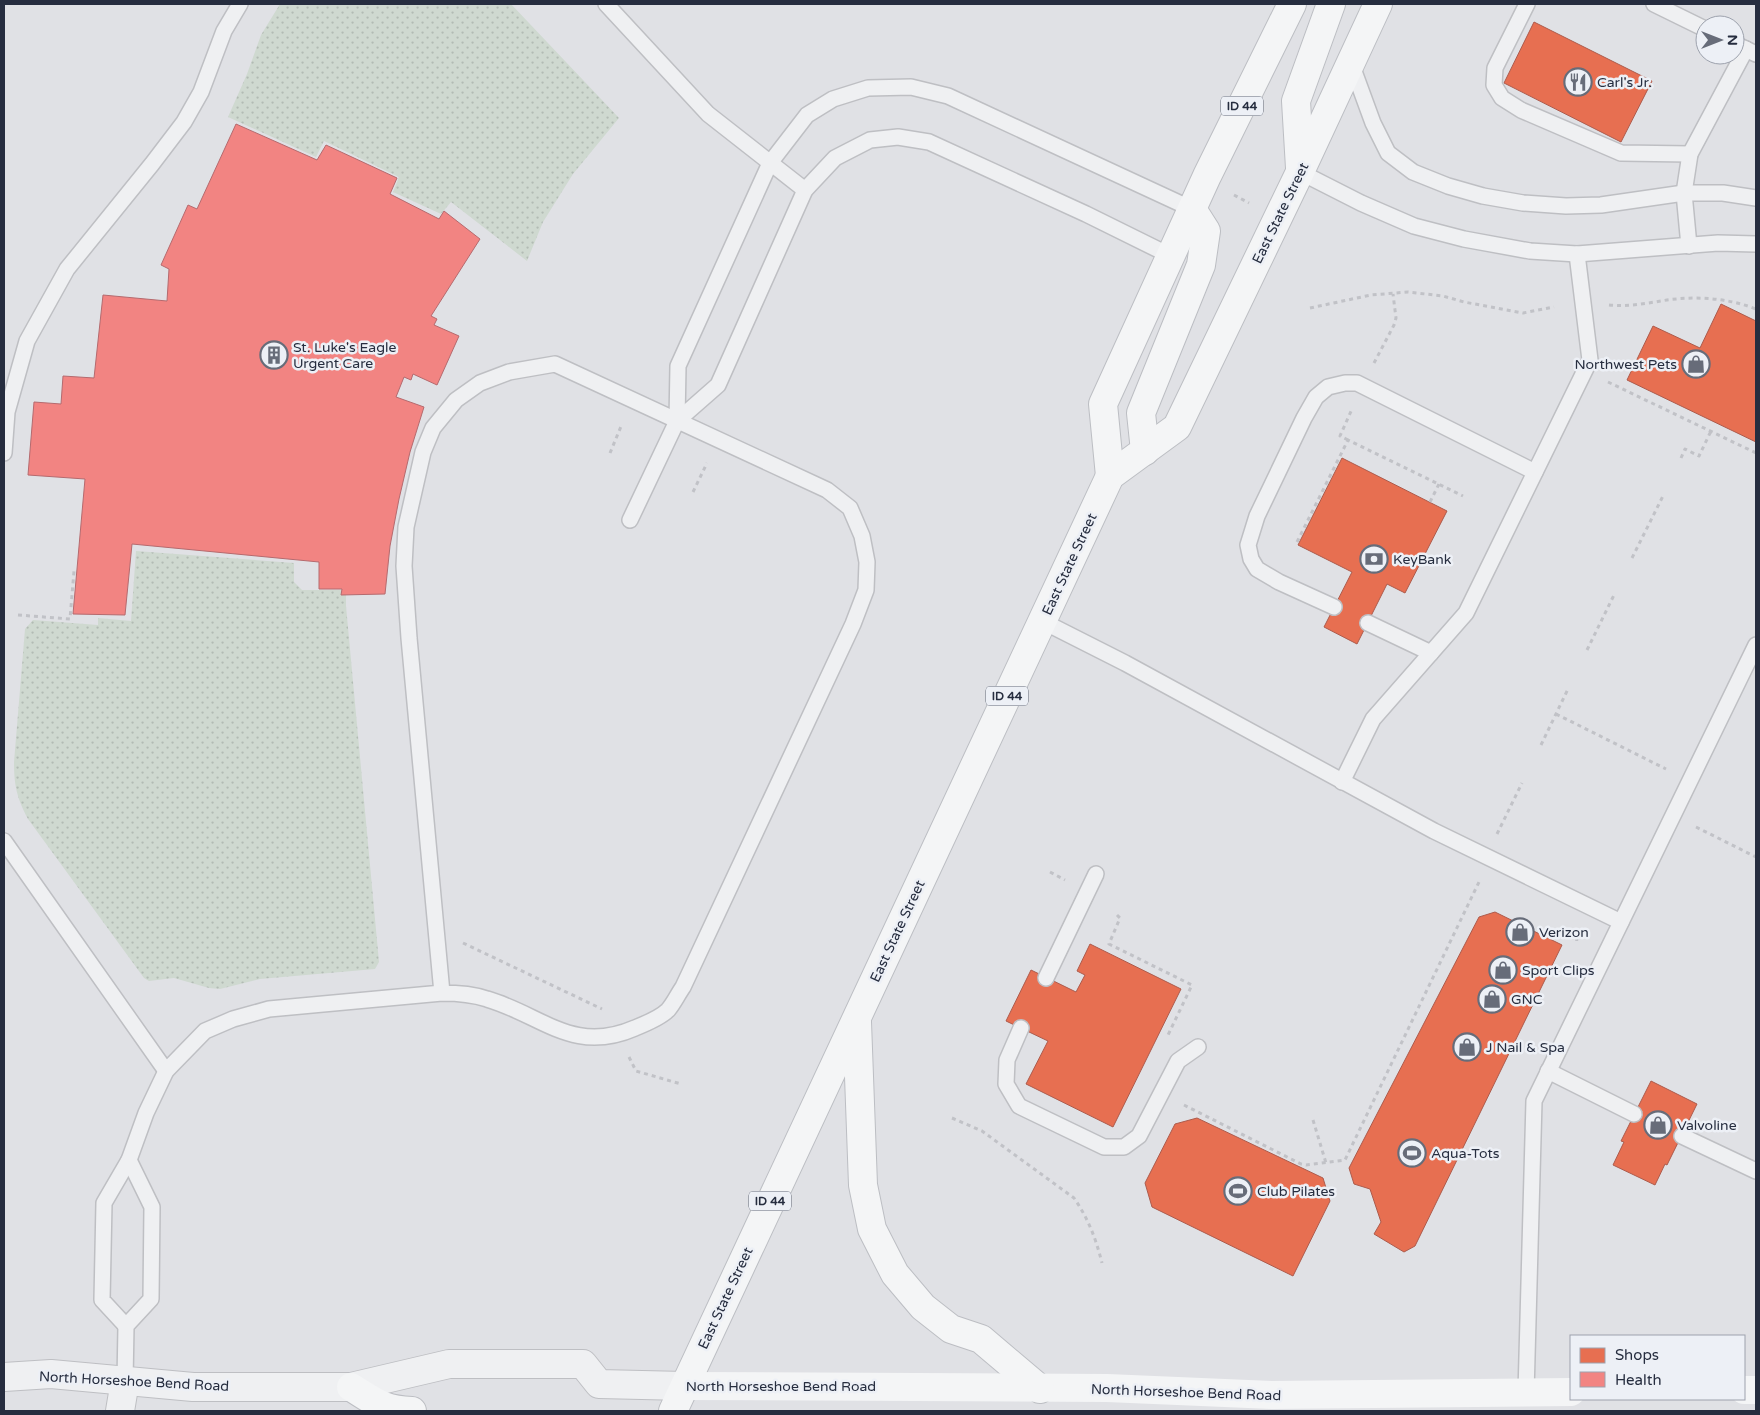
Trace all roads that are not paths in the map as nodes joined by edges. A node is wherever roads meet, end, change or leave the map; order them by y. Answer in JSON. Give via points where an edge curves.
{"nodes":[{"id":1,"x":240,"y":4,"type":"edge"},
{"id":2,"x":606,"y":4,"type":"edge"},
{"id":3,"x":1292,"y":4,"type":"edge"},
{"id":4,"x":1331,"y":4,"type":"edge"},
{"id":5,"x":1378,"y":4,"type":"edge"},
{"id":6,"x":1527,"y":4,"type":"edge"},
{"id":7,"x":1654,"y":4,"type":"edge"},
{"id":8,"x":1695,"y":24,"type":"edge"},
{"id":9,"x":1746,"y":49,"type":"edge"},
{"id":10,"x":1351,"y":62,"type":"junction"},
{"id":11,"x":1690,"y":154,"type":"junction"},
{"id":12,"x":770,"y":163,"type":"junction"},
{"id":13,"x":1300,"y":172,"type":"junction"},
{"id":14,"x":805,"y":190,"type":"junction"},
{"id":15,"x":1684,"y":193,"type":"junction"},
{"id":16,"x":1756,"y":198,"type":"edge"},
{"id":17,"x":1192,"y":209,"type":"junction"},
{"id":18,"x":1756,"y":244,"type":"edge"},
{"id":19,"x":1688,"y":246,"type":"junction"},
{"id":20,"x":1577,"y":254,"type":"junction"},
{"id":21,"x":1171,"y":256,"type":"junction"},
{"id":22,"x":677,"y":421,"type":"junction"},
{"id":23,"x":1145,"y":450,"type":"junction"},
{"id":24,"x":4,"y":453,"type":"edge"},
{"id":25,"x":1535,"y":472,"type":"junction"},
{"id":26,"x":1110,"y":476,"type":"junction"},
{"id":27,"x":630,"y":520,"type":"dead end"},
{"id":28,"x":1334,"y":607,"type":"dead end"},
{"id":29,"x":1042,"y":621,"type":"junction"},
{"id":30,"x":1368,"y":623,"type":"dead end"},
{"id":31,"x":1756,"y":645,"type":"edge"},
{"id":32,"x":1431,"y":653,"type":"junction"},
{"id":33,"x":1342,"y":782,"type":"junction"},
{"id":34,"x":4,"y":841,"type":"edge"},
{"id":35,"x":1096,"y":874,"type":"dead end"},
{"id":36,"x":1621,"y":922,"type":"junction"},
{"id":37,"x":1046,"y":978,"type":"dead end"},
{"id":38,"x":442,"y":993,"type":"junction"},
{"id":39,"x":856,"y":1017,"type":"junction"},
{"id":40,"x":1021,"y":1028,"type":"dead end"},
{"id":41,"x":1198,"y":1047,"type":"dead end"},
{"id":42,"x":1548,"y":1071,"type":"junction"},
{"id":43,"x":166,"y":1072,"type":"junction"},
{"id":44,"x":1634,"y":1114,"type":"dead end"},
{"id":45,"x":1682,"y":1136,"type":"dead end"},
{"id":46,"x":129,"y":1160,"type":"junction"},
{"id":47,"x":1756,"y":1171,"type":"edge"},
{"id":48,"x":126,"y":1326,"type":"junction"},
{"id":49,"x":4,"y":1376,"type":"edge"},
{"id":50,"x":125,"y":1381,"type":"junction"},
{"id":51,"x":685,"y":1386,"type":"junction"},
{"id":52,"x":352,"y":1387,"type":"junction"},
{"id":53,"x":1040,"y":1389,"type":"junction"},
{"id":54,"x":1570,"y":1392,"type":"edge"},
{"id":55,"x":1526,"y":1393,"type":"junction"},
{"id":56,"x":1303,"y":1403,"type":"edge"},
{"id":57,"x":120,"y":1411,"type":"edge"},
{"id":58,"x":412,"y":1411,"type":"edge"},
{"id":59,"x":673,"y":1411,"type":"edge"}],
"edges":[{"from":1,"to":24,"type":"lane","via":[[224,31],[201,92],[184,122],[67,269],[27,341],[7,412]]},
{"from":2,"to":12,"type":"lane","via":[[708,114]]},
{"from":3,"to":17,"type":"main road","number":"ID 44"},
{"from":4,"to":13,"type":"main road","via":[[1296,101]]},
{"from":5,"to":10,"type":"main road","name":"East State Street"},
{"from":6,"to":11,"type":"lane","via":[[1496,68],[1494,85],[1502,98],[1521,110],[1621,153]]},
{"from":7,"to":8,"type":"lane"},
{"from":9,"to":11,"type":"lane"},
{"from":10,"to":13,"type":"main road","name":"East State Street"},
{"from":10,"to":15,"type":"lane","via":[[1373,123],[1388,153],[1421,176],[1483,196],[1566,206],[1601,205]]},
{"from":11,"to":15,"type":"lane"},
{"from":12,"to":14,"type":"lane"},
{"from":12,"to":17,"type":"lane","via":[[807,115],[833,99],[868,88],[911,87],[948,96]]},
{"from":12,"to":22,"type":"lane","via":[[678,366]]},
{"from":13,"to":20,"type":"lane","via":[[1414,226],[1530,252]]},
{"from":13,"to":23,"type":"main road","name":"East State Street","via":[[1176,427]]},
{"from":14,"to":21,"type":"lane","via":[[835,158],[870,140],[898,138],[929,142]]},
{"from":14,"to":22,"type":"lane","via":[[718,385]]},
{"from":15,"to":16,"type":"lane","via":[[1723,193]]},
{"from":15,"to":19,"type":"lane"},
{"from":17,"to":21,"type":"main road","number":"ID 44"},
{"from":17,"to":23,"type":"main road","via":[[1206,231],[1201,265],[1141,413]]},
{"from":18,"to":19,"type":"lane"},
{"from":19,"to":20,"type":"lane"},
{"from":20,"to":25,"type":"lane","via":[[1590,360]]},
{"from":21,"to":26,"type":"main road","number":"ID 44","via":[[1103,404]]},
{"from":22,"to":27,"type":"lane"},
{"from":22,"to":38,"type":"lane","via":[[555,364],[509,372],[480,383],[456,400],[433,428],[423,452],[406,526],[404,566]]},
{"from":22,"to":38,"type":"lane","via":[[827,490],[850,508],[862,536],[867,562],[866,590],[853,624],[683,987],[668,1010],[621,1034],[598,1039],[570,1034],[489,999],[463,993]]},
{"from":23,"to":26,"type":"main road","name":"East State Street"},
{"from":25,"to":28,"type":"lane","via":[[1357,384],[1328,387],[1316,397],[1304,418],[1257,516],[1248,545],[1257,569]]},
{"from":25,"to":32,"type":"lane","via":[[1466,613]]},
{"from":26,"to":29,"type":"main road","name":"East State Street","number":"ID 44"},
{"from":29,"to":33,"type":"lane"},
{"from":29,"to":39,"type":"main road","name":"East State Street","number":"ID 44"},
{"from":30,"to":32,"type":"lane"},
{"from":31,"to":36,"type":"lane"},
{"from":32,"to":33,"type":"lane","via":[[1373,719]]},
{"from":33,"to":36,"type":"lane","via":[[1434,832]]},
{"from":34,"to":43,"type":"lane"},
{"from":35,"to":37,"type":"lane"},
{"from":36,"to":42,"type":"lane"},
{"from":38,"to":43,"type":"lane","via":[[268,1009],[233,1018],[205,1031]]},
{"from":39,"to":51,"type":"main road","name":"East State Street","number":"ID 44"},
{"from":39,"to":53,"type":"main road","via":[[863,1185],[872,1229],[895,1274],[923,1307],[950,1329],[981,1339]]},
{"from":40,"to":41,"type":"lane","via":[[1007,1060],[1006,1084],[1019,1106],[1104,1147],[1124,1147],[1140,1136],[1178,1061]]},
{"from":42,"to":44,"type":"lane"},
{"from":42,"to":55,"type":"lane","via":[[1534,1101]]},
{"from":43,"to":46,"type":"lane","via":[[146,1113]]},
{"from":45,"to":47,"type":"lane"},
{"from":46,"to":48,"type":"lane","via":[[152,1207],[151,1299]]},
{"from":46,"to":48,"type":"lane","via":[[104,1203],[102,1300]]},
{"from":48,"to":50,"type":"lane"},
{"from":49,"to":50,"type":"street","name":"North Horseshoe Bend Road","via":[[51,1374]]},
{"from":50,"to":52,"type":"street","name":"North Horseshoe Bend Road","via":[[193,1387]]},
{"from":50,"to":57,"type":"street"},
{"from":51,"to":52,"type":"street","name":"North Horseshoe Bend Road","via":[[599,1384],[583,1364],[449,1364]]},
{"from":51,"to":53,"type":"main road","name":"North Horseshoe Bend Road"},
{"from":51,"to":59,"type":"main road","number":"ID 44"},
{"from":52,"to":58,"type":"main road","via":[[381,1406]]},
{"from":53,"to":56,"type":"main road","name":"North Horseshoe Bend Road","via":[[1107,1388],[1272,1395]]},
{"from":54,"to":55,"type":"main road","name":"North Horseshoe Bend Road"},
{"from":55,"to":56,"type":"main road","name":"North Horseshoe Bend Road"}]}
